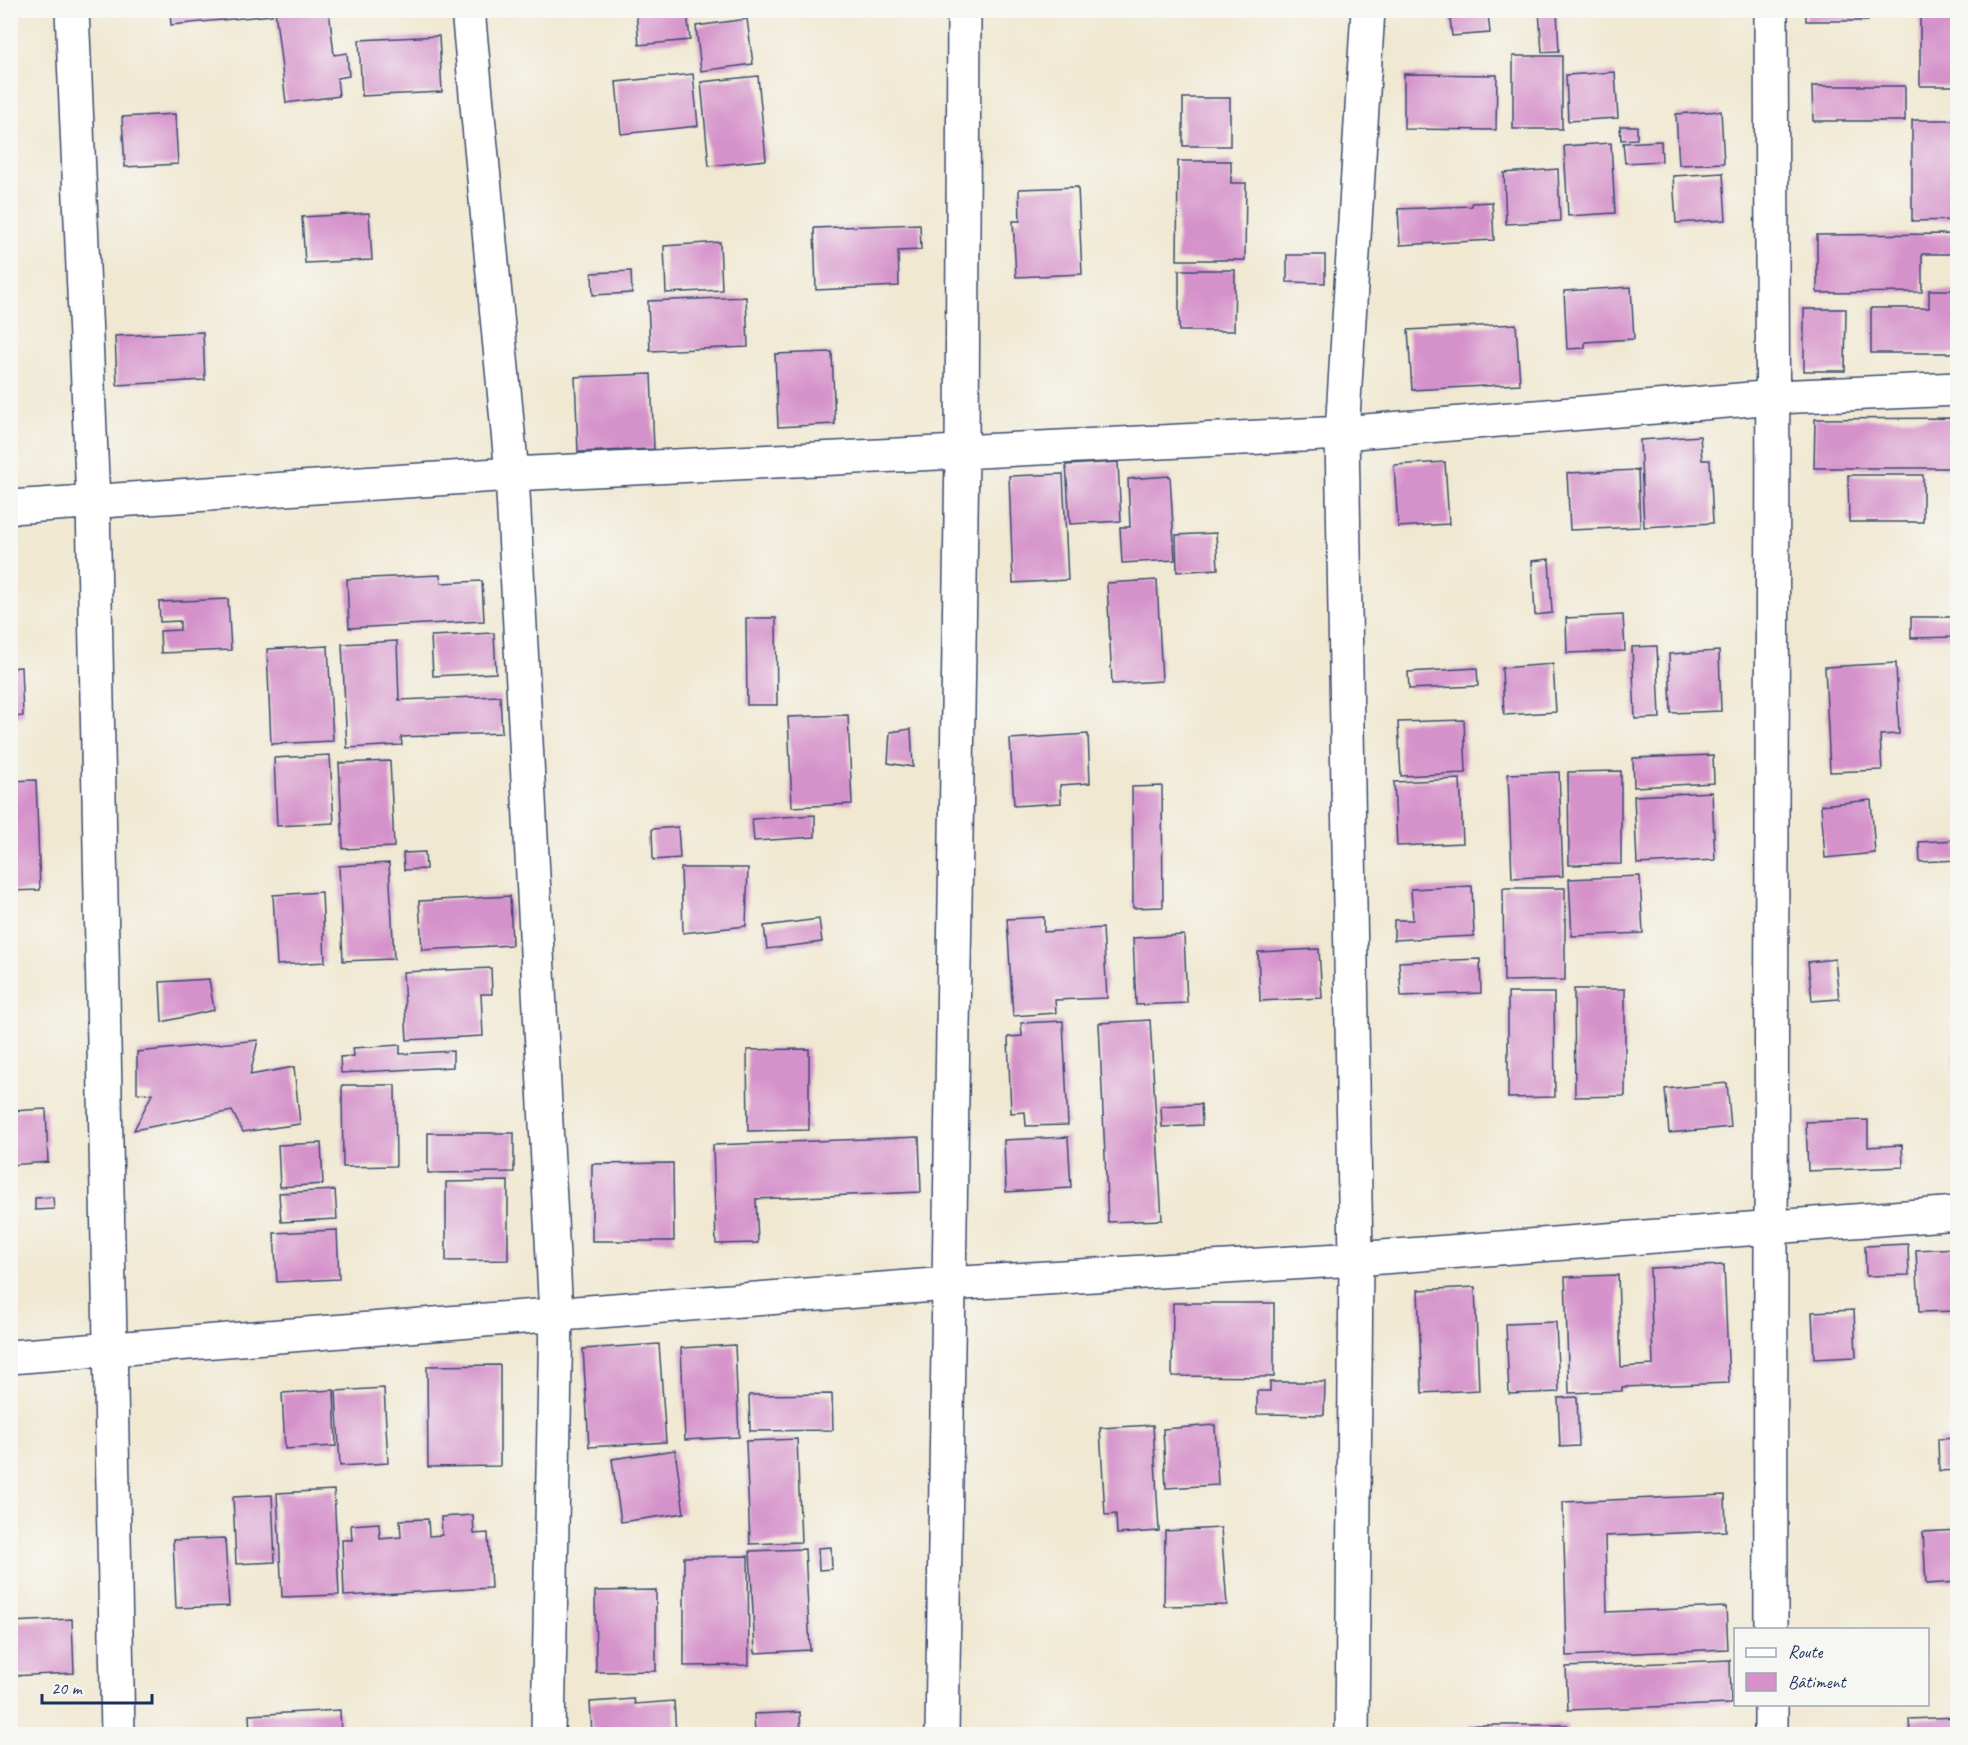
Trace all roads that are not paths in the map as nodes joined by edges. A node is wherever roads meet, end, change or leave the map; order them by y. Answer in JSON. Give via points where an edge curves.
{"nodes":[{"id":1,"x":72,"y":10,"type":"edge"},
{"id":2,"x":468,"y":10,"type":"edge"},
{"id":3,"x":964,"y":10,"type":"edge"},
{"id":4,"x":1368,"y":10,"type":"edge"},
{"id":5,"x":1771,"y":10,"type":"edge"},
{"id":6,"x":1958,"y":389,"type":"edge"},
{"id":7,"x":1774,"y":397,"type":"junction"},
{"id":8,"x":1342,"y":433,"type":"junction"},
{"id":9,"x":962,"y":453,"type":"junction"},
{"id":10,"x":512,"y":474,"type":"junction"},
{"id":11,"x":93,"y":502,"type":"junction"},
{"id":12,"x":10,"y":507,"type":"edge"},
{"id":13,"x":1958,"y":1213,"type":"edge"},
{"id":14,"x":1769,"y":1227,"type":"junction"},
{"id":15,"x":1356,"y":1259,"type":"junction"},
{"id":16,"x":947,"y":1284,"type":"junction"},
{"id":17,"x":556,"y":1315,"type":"junction"},
{"id":18,"x":111,"y":1349,"type":"junction"},
{"id":19,"x":10,"y":1357,"type":"edge"},
{"id":20,"x":1771,"y":1628,"type":"edge"},
{"id":21,"x":1771,"y":1706,"type":"edge"},
{"id":22,"x":118,"y":1734,"type":"edge"},
{"id":23,"x":548,"y":1734,"type":"edge"},
{"id":24,"x":942,"y":1734,"type":"edge"},
{"id":25,"x":1352,"y":1734,"type":"edge"},
{"id":26,"x":1771,"y":1734,"type":"edge"}],
"edges":[{"from":1,"to":11,"type":"street"},
{"from":2,"to":10,"type":"street"},
{"from":3,"to":9,"type":"street"},
{"from":4,"to":8,"type":"street"},
{"from":5,"to":7,"type":"street"},
{"from":6,"to":7,"type":"street"},
{"from":7,"to":8,"type":"street"},
{"from":7,"to":14,"type":"street"},
{"from":8,"to":9,"type":"street"},
{"from":8,"to":15,"type":"street"},
{"from":9,"to":10,"type":"street"},
{"from":9,"to":16,"type":"street"},
{"from":10,"to":11,"type":"street"},
{"from":10,"to":17,"type":"street"},
{"from":11,"to":12,"type":"street"},
{"from":11,"to":18,"type":"street"},
{"from":13,"to":14,"type":"street"},
{"from":14,"to":15,"type":"street"},
{"from":14,"to":20,"type":"street"},
{"from":15,"to":16,"type":"street"},
{"from":15,"to":25,"type":"street"},
{"from":16,"to":17,"type":"street"},
{"from":16,"to":24,"type":"street"},
{"from":17,"to":18,"type":"street"},
{"from":17,"to":23,"type":"street"},
{"from":18,"to":19,"type":"street"},
{"from":18,"to":22,"type":"street"},
{"from":21,"to":26,"type":"street"}]}
